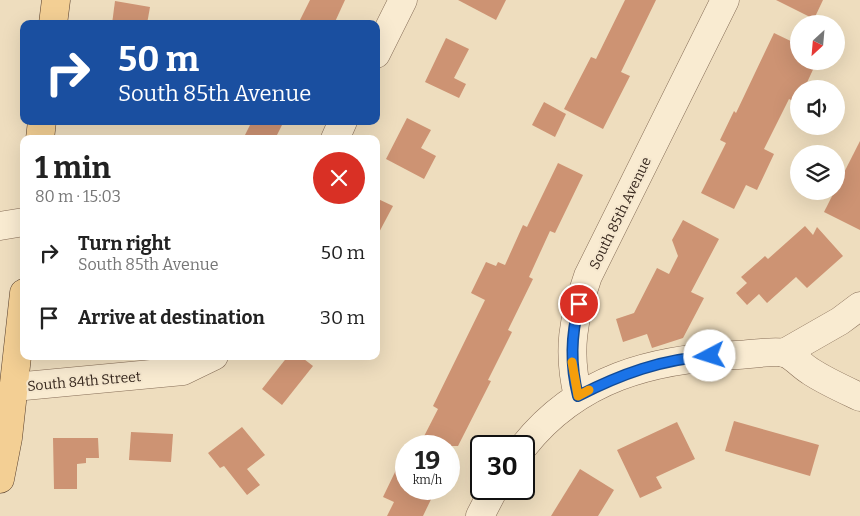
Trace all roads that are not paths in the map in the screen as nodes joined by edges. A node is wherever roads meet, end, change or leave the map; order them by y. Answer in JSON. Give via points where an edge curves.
{"nodes":[{"id":1,"x":56,"y":0,"type":"edge"},
{"id":2,"x":403,"y":0,"type":"edge"},
{"id":3,"x":725,"y":0,"type":"edge"},
{"id":4,"x":54,"y":20,"type":"edge"},
{"id":5,"x":380,"y":46,"type":"edge"},
{"id":6,"x":20,"y":223,"type":"edge"},
{"id":7,"x":0,"y":226,"type":"edge"},
{"id":8,"x":860,"y":306,"type":"edge"},
{"id":9,"x":20,"y":331,"type":"edge"},
{"id":10,"x":784,"y":353,"type":"junction"},
{"id":11,"x":206,"y":360,"type":"edge"},
{"id":12,"x":14,"y":387,"type":"junction"},
{"id":13,"x":578,"y":396,"type":"junction"},
{"id":14,"x":860,"y":397,"type":"edge"},
{"id":15,"x":535,"y":435,"type":"edge"},
{"id":16,"x":0,"y":480,"type":"edge"},
{"id":17,"x":488,"y":500,"type":"edge"},
{"id":18,"x":480,"y":516,"type":"edge"}],
"edges":[{"from":1,"to":4,"type":"main road"},
{"from":2,"to":5,"type":"street"},
{"from":3,"to":13,"type":"street","name":"South 85th Avenue","via":[[588,276],[571,346]]},
{"from":6,"to":7,"type":"street"},
{"from":8,"to":10,"type":"street"},
{"from":9,"to":12,"type":"main road"},
{"from":10,"to":13,"type":"street","via":[[692,357],[659,363],[608,380]]},
{"from":10,"to":14,"type":"street","via":[[811,372]]},
{"from":11,"to":12,"type":"street","name":"South 84th Street","via":[[183,371]]},
{"from":12,"to":16,"type":"main road","name":"South 84th Street"},
{"from":13,"to":15,"type":"street"},
{"from":17,"to":18,"type":"street"}]}
